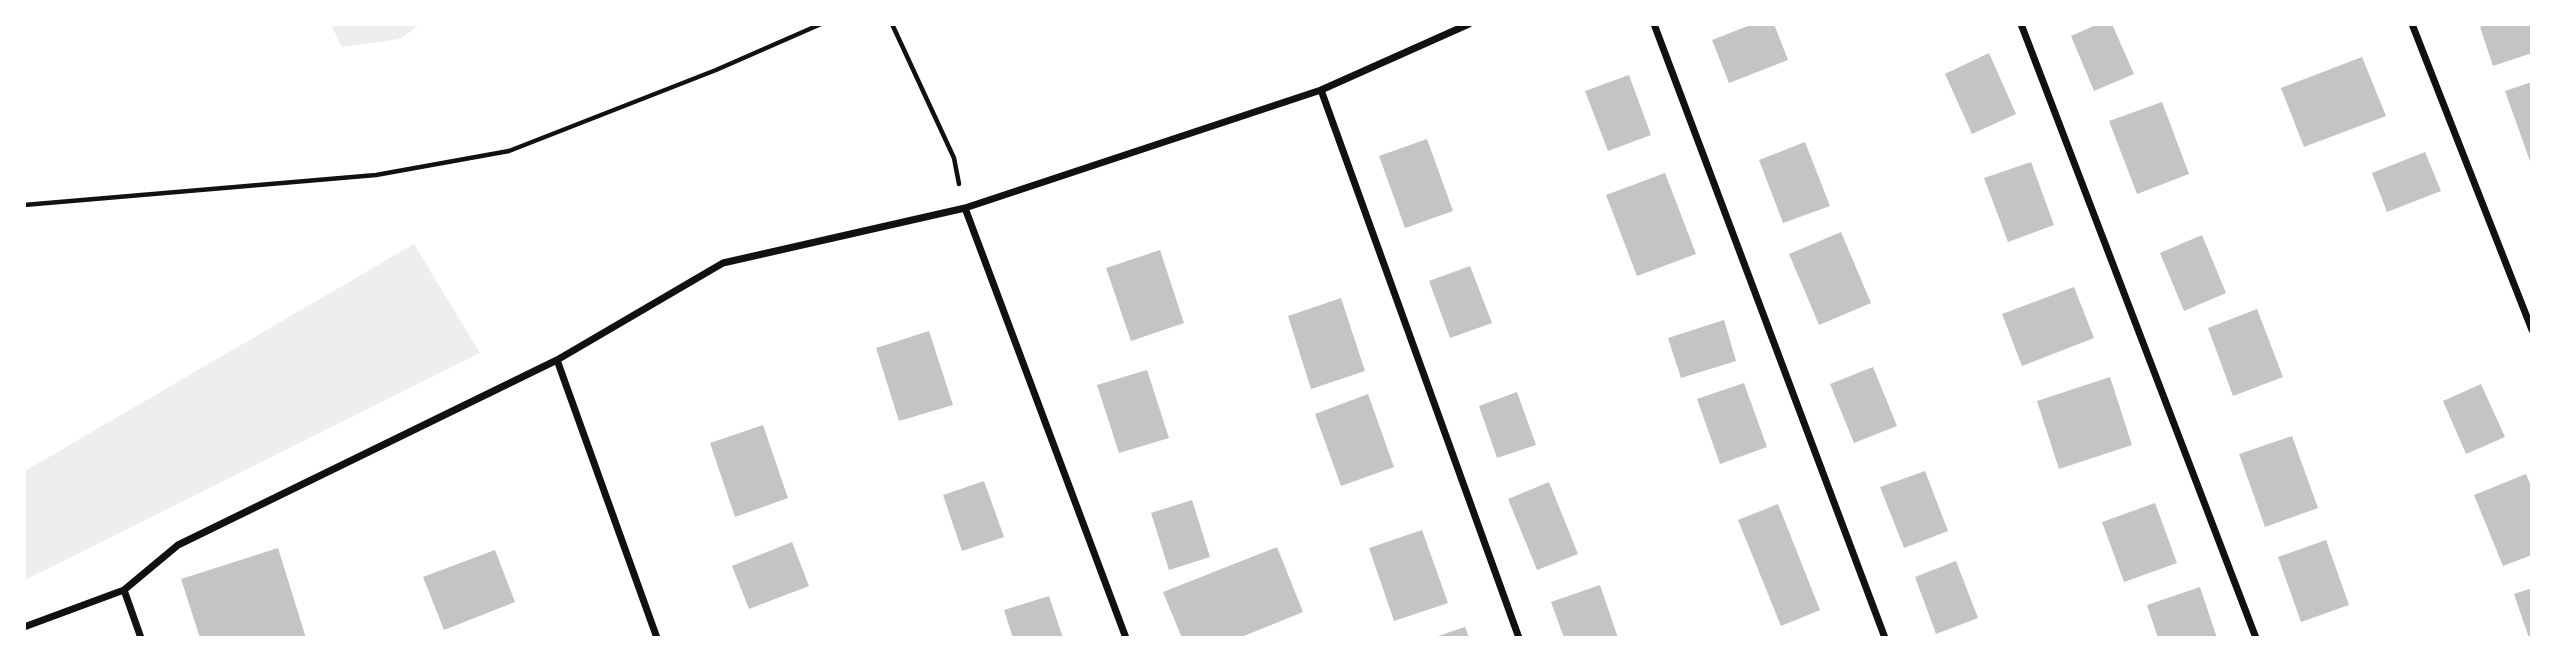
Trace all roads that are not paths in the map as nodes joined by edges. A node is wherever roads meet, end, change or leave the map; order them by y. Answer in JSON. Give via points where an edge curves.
{"nodes":[{"id":1,"x":1469,"y":24,"type":"edge"},
{"id":2,"x":1654,"y":24,"type":"edge"},
{"id":3,"x":2021,"y":24,"type":"edge"},
{"id":4,"x":2412,"y":24,"type":"edge"},
{"id":5,"x":1321,"y":90,"type":"junction"},
{"id":6,"x":965,"y":208,"type":"junction"},
{"id":7,"x":2532,"y":330,"type":"edge"},
{"id":8,"x":557,"y":360,"type":"junction"},
{"id":9,"x":124,"y":590,"type":"junction"},
{"id":10,"x":24,"y":627,"type":"edge"},
{"id":11,"x":141,"y":638,"type":"edge"},
{"id":12,"x":657,"y":638,"type":"edge"},
{"id":13,"x":1126,"y":638,"type":"edge"},
{"id":14,"x":1518,"y":638,"type":"edge"},
{"id":15,"x":1885,"y":638,"type":"edge"},
{"id":16,"x":2256,"y":638,"type":"edge"}],
"edges":[{"from":1,"to":5,"type":"street"},
{"from":2,"to":15,"type":"street"},
{"from":3,"to":16,"type":"street"},
{"from":4,"to":7,"type":"street"},
{"from":5,"to":6,"type":"street"},
{"from":5,"to":14,"type":"street"},
{"from":6,"to":8,"type":"street","via":[[723,263]]},
{"from":6,"to":13,"type":"street"},
{"from":8,"to":9,"type":"street","via":[[178,545]]},
{"from":8,"to":12,"type":"street"},
{"from":9,"to":10,"type":"street"},
{"from":9,"to":11,"type":"street"}]}
